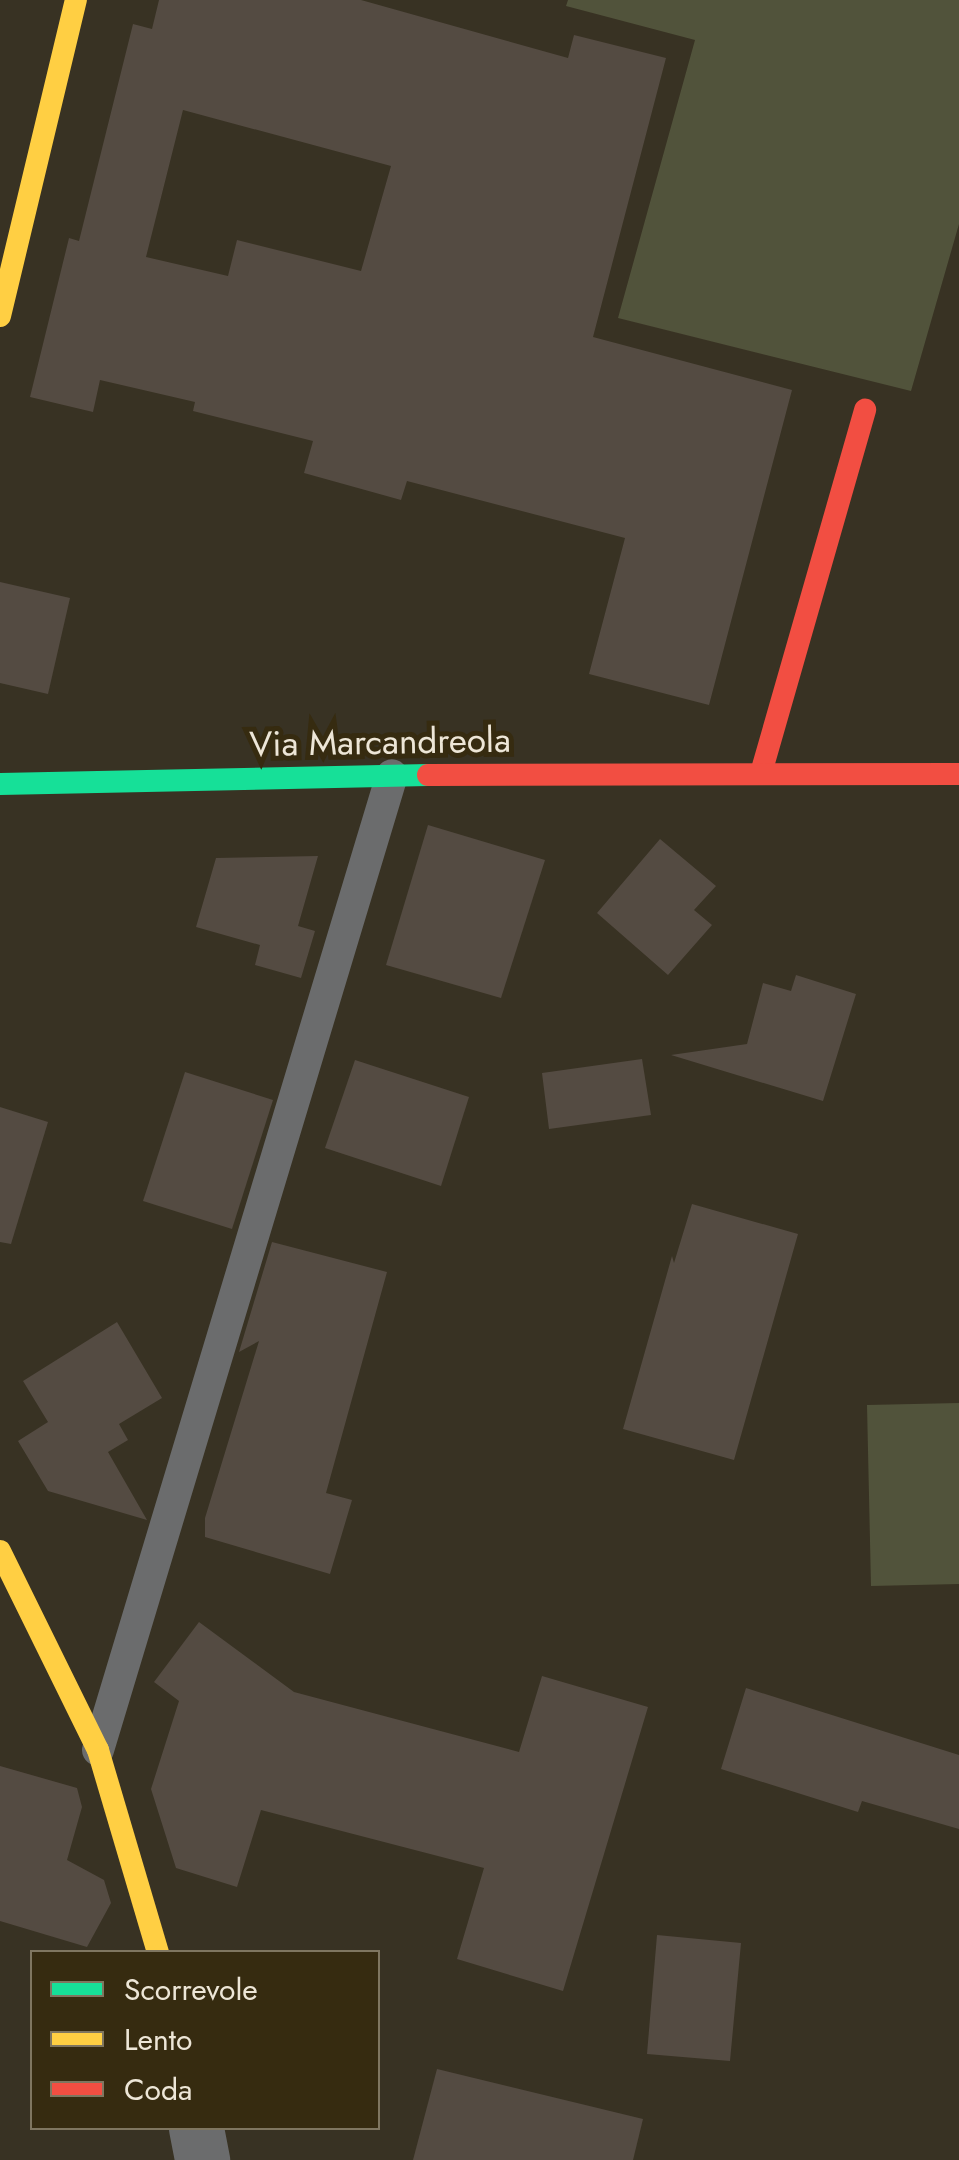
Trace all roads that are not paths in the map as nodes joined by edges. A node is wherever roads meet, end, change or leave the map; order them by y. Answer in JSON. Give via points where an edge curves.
{"nodes":[{"id":1,"x":76,"y":0,"type":"edge"},
{"id":2,"x":0,"y":316,"type":"edge"},
{"id":3,"x":865,"y":410,"type":"dead end"},
{"id":4,"x":761,"y":772,"type":"junction"},
{"id":5,"x":959,"y":774,"type":"edge"},
{"id":6,"x":392,"y":776,"type":"junction"},
{"id":7,"x":0,"y":784,"type":"edge"},
{"id":8,"x":0,"y":1551,"type":"edge"},
{"id":9,"x":98,"y":1750,"type":"junction"},
{"id":10,"x":157,"y":1950,"type":"edge"},
{"id":11,"x":196,"y":2130,"type":"edge"},
{"id":12,"x":202,"y":2160,"type":"edge"}],
"edges":[{"from":1,"to":2,"type":"street"},
{"from":3,"to":4,"type":"street"},
{"from":4,"to":5,"type":"street","name":"Via Marcandreola"},
{"from":4,"to":6,"type":"street","name":"Via Marcandreola"},
{"from":6,"to":7,"type":"street","name":"Via Marcandreola"},
{"from":6,"to":9,"type":"lane"},
{"from":8,"to":9,"type":"street"},
{"from":9,"to":10,"type":"street"},
{"from":11,"to":12,"type":"street"}]}
